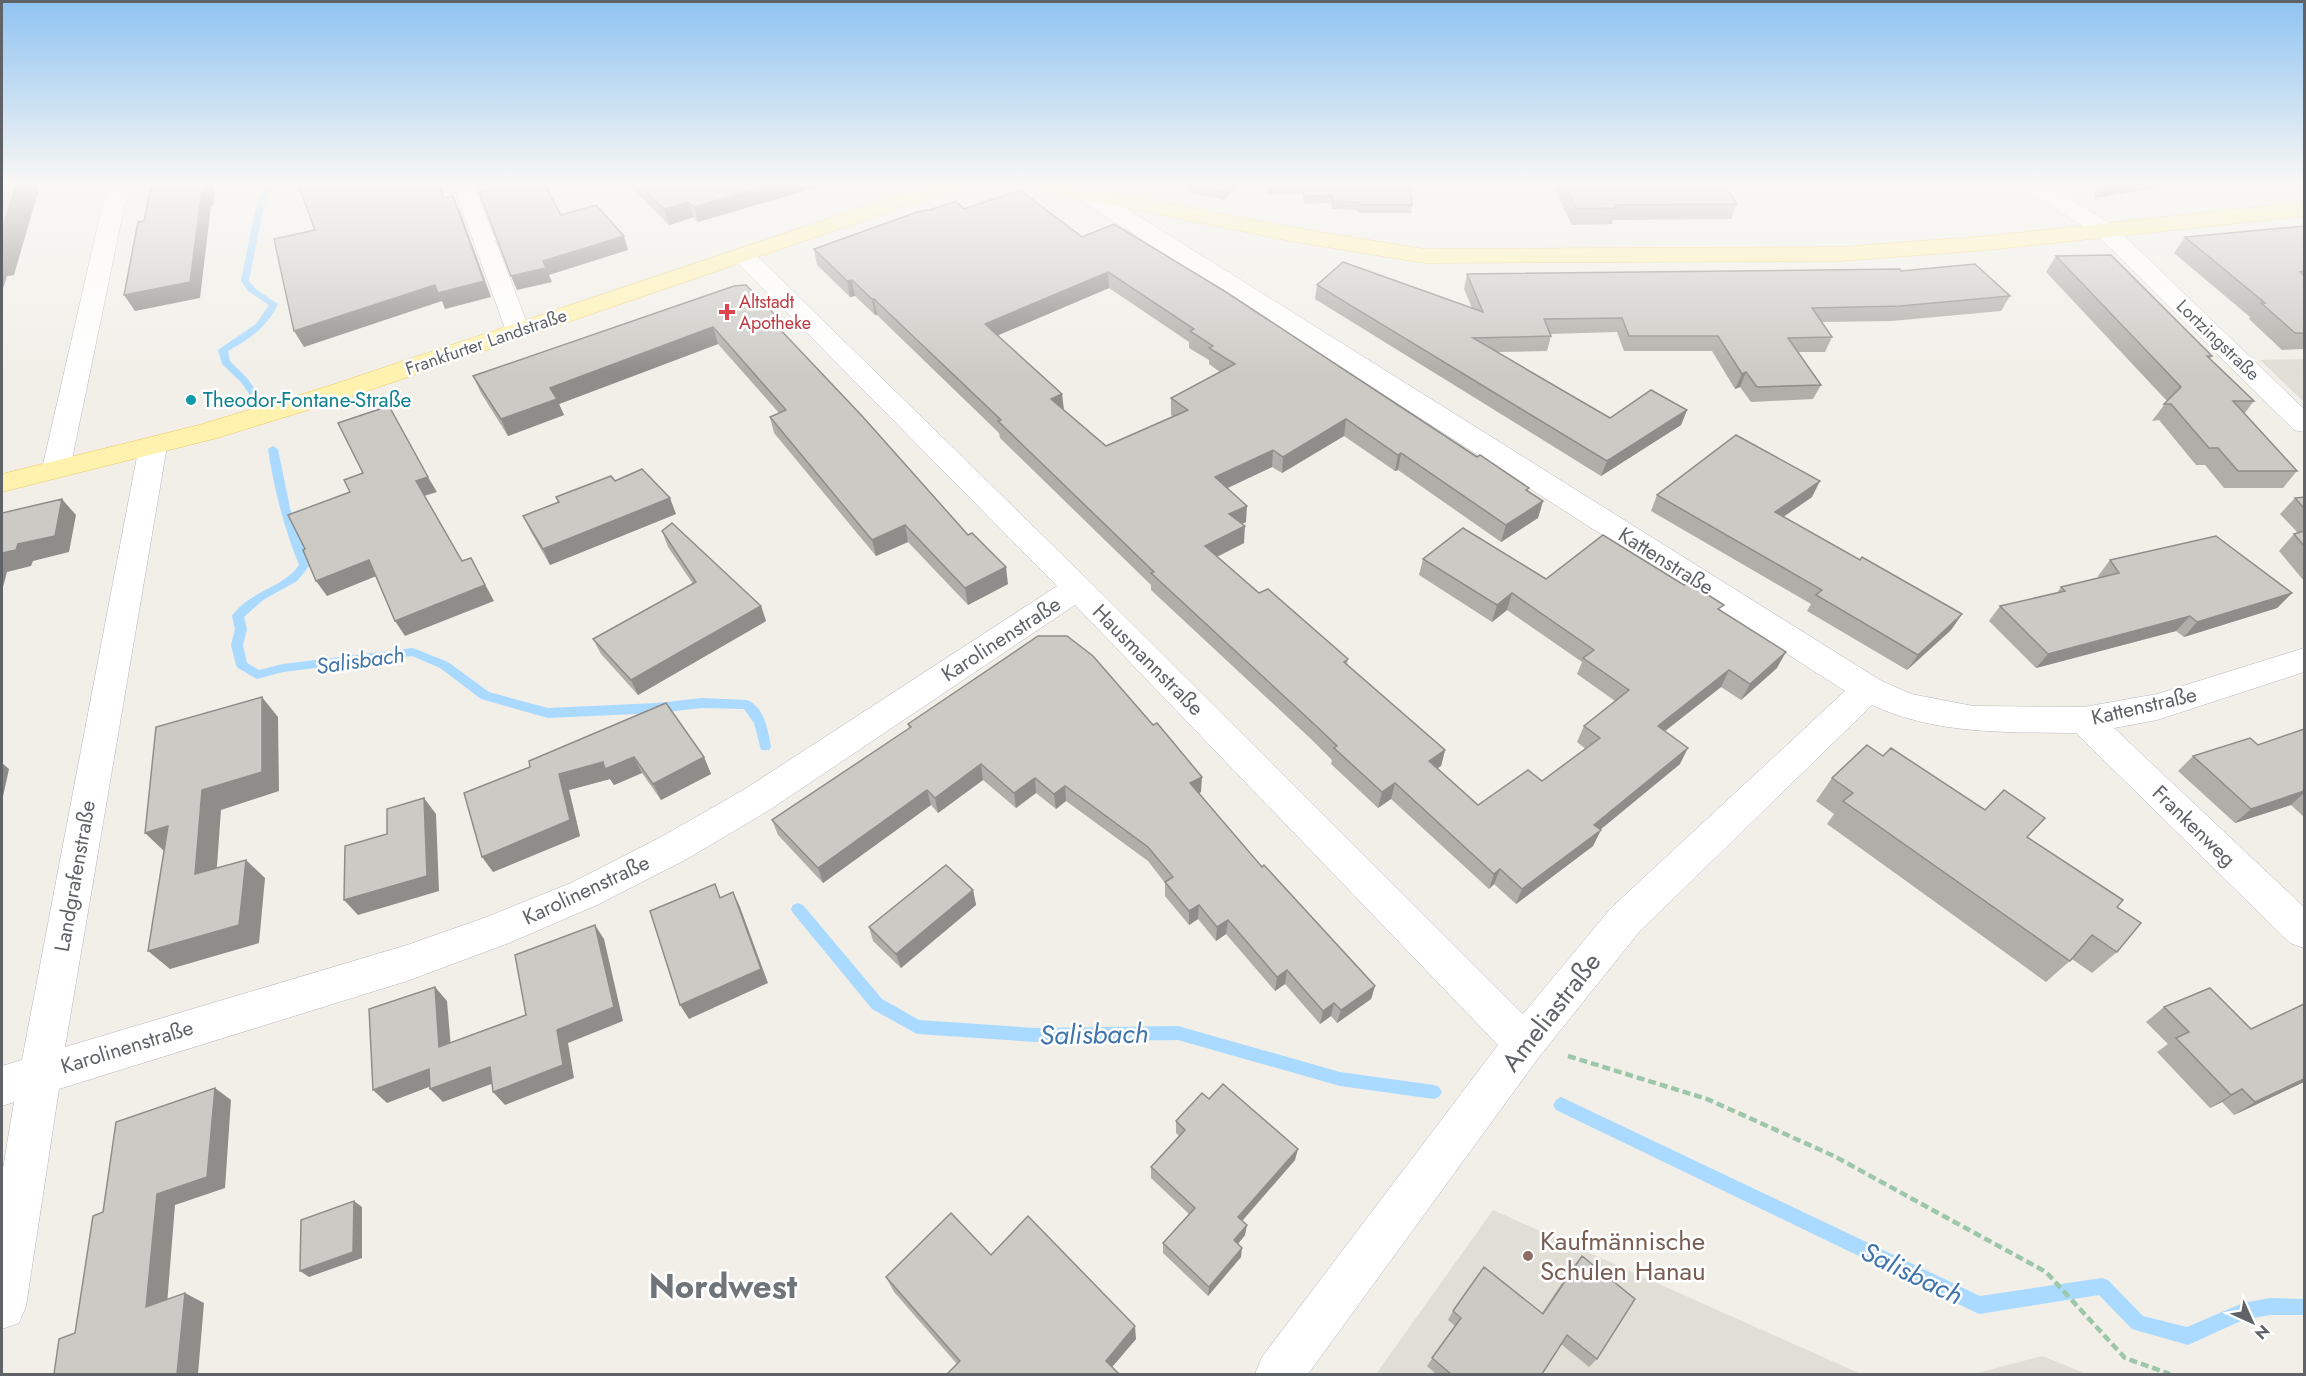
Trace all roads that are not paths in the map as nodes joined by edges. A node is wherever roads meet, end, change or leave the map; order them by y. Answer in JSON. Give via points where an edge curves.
{"nodes":[{"id":1,"x":104,"y":246,"type":"edge"},
{"id":2,"x":486,"y":246,"type":"edge"},
{"id":3,"x":769,"y":246,"type":"edge"},
{"id":4,"x":1170,"y":246,"type":"edge"},
{"id":5,"x":1364,"y":246,"type":"edge"},
{"id":6,"x":1944,"y":246,"type":"edge"},
{"id":7,"x":2122,"y":246,"type":"edge"},
{"id":8,"x":744,"y":255,"type":"junction"},
{"id":9,"x":518,"y":330,"type":"junction"},
{"id":10,"x":2304,"y":424,"type":"edge"},
{"id":11,"x":153,"y":446,"type":"junction"},
{"id":12,"x":56,"y":469,"type":"junction"},
{"id":13,"x":2,"y":483,"type":"edge"},
{"id":14,"x":1077,"y":588,"type":"junction"},
{"id":15,"x":2304,"y":660,"type":"edge"},
{"id":16,"x":1868,"y":689,"type":"junction"},
{"id":17,"x":2084,"y":720,"type":"junction"},
{"id":18,"x":2304,"y":931,"type":"edge"},
{"id":19,"x":1524,"y":1043,"type":"junction"},
{"id":20,"x":21,"y":1080,"type":"edge"},
{"id":21,"x":2,"y":1306,"type":"edge"},
{"id":22,"x":1279,"y":1374,"type":"edge"}],
"edges":[{"from":1,"to":12,"type":"street"},
{"from":2,"to":9,"type":"street"},
{"from":3,"to":8,"type":"main road","name":"Frankfurter Landstraße"},
{"from":4,"to":16,"type":"street","name":"Kattenstraße"},
{"from":5,"to":6,"type":"main road","via":[[1424,256],[1839,254]]},
{"from":7,"to":10,"type":"street","name":"Lortzingstraße"},
{"from":8,"to":9,"type":"main road","name":"Frankfurter Landstraße"},
{"from":8,"to":14,"type":"street","name":"Hausmannstraße"},
{"from":9,"to":11,"type":"main road","name":"Frankfurter Landstraße","via":[[338,392]]},
{"from":11,"to":12,"type":"main road","name":"Frankfurter Landstraße"},
{"from":11,"to":20,"type":"street","name":"Landgrafenstraße"},
{"from":12,"to":13,"type":"main road","name":"Frankfurter Landstraße"},
{"from":14,"to":19,"type":"street","name":"Hausmannstraße"},
{"from":14,"to":20,"type":"street","name":"Karolinenstraße","via":[[758,799],[584,894],[407,963]]},
{"from":15,"to":17,"type":"street","name":"Kattenstraße","via":[[2157,707]]},
{"from":16,"to":17,"type":"street","name":"Kattenstraße","via":[[1903,705],[1943,715]]},
{"from":16,"to":19,"type":"street","name":"Ameliastraße","via":[[1625,920]]},
{"from":17,"to":18,"type":"street","name":"Frankenweg"},
{"from":19,"to":22,"type":"street","name":"Ameliastraße"},
{"from":20,"to":21,"type":"street","name":"Landgrafenstraße"}]}
